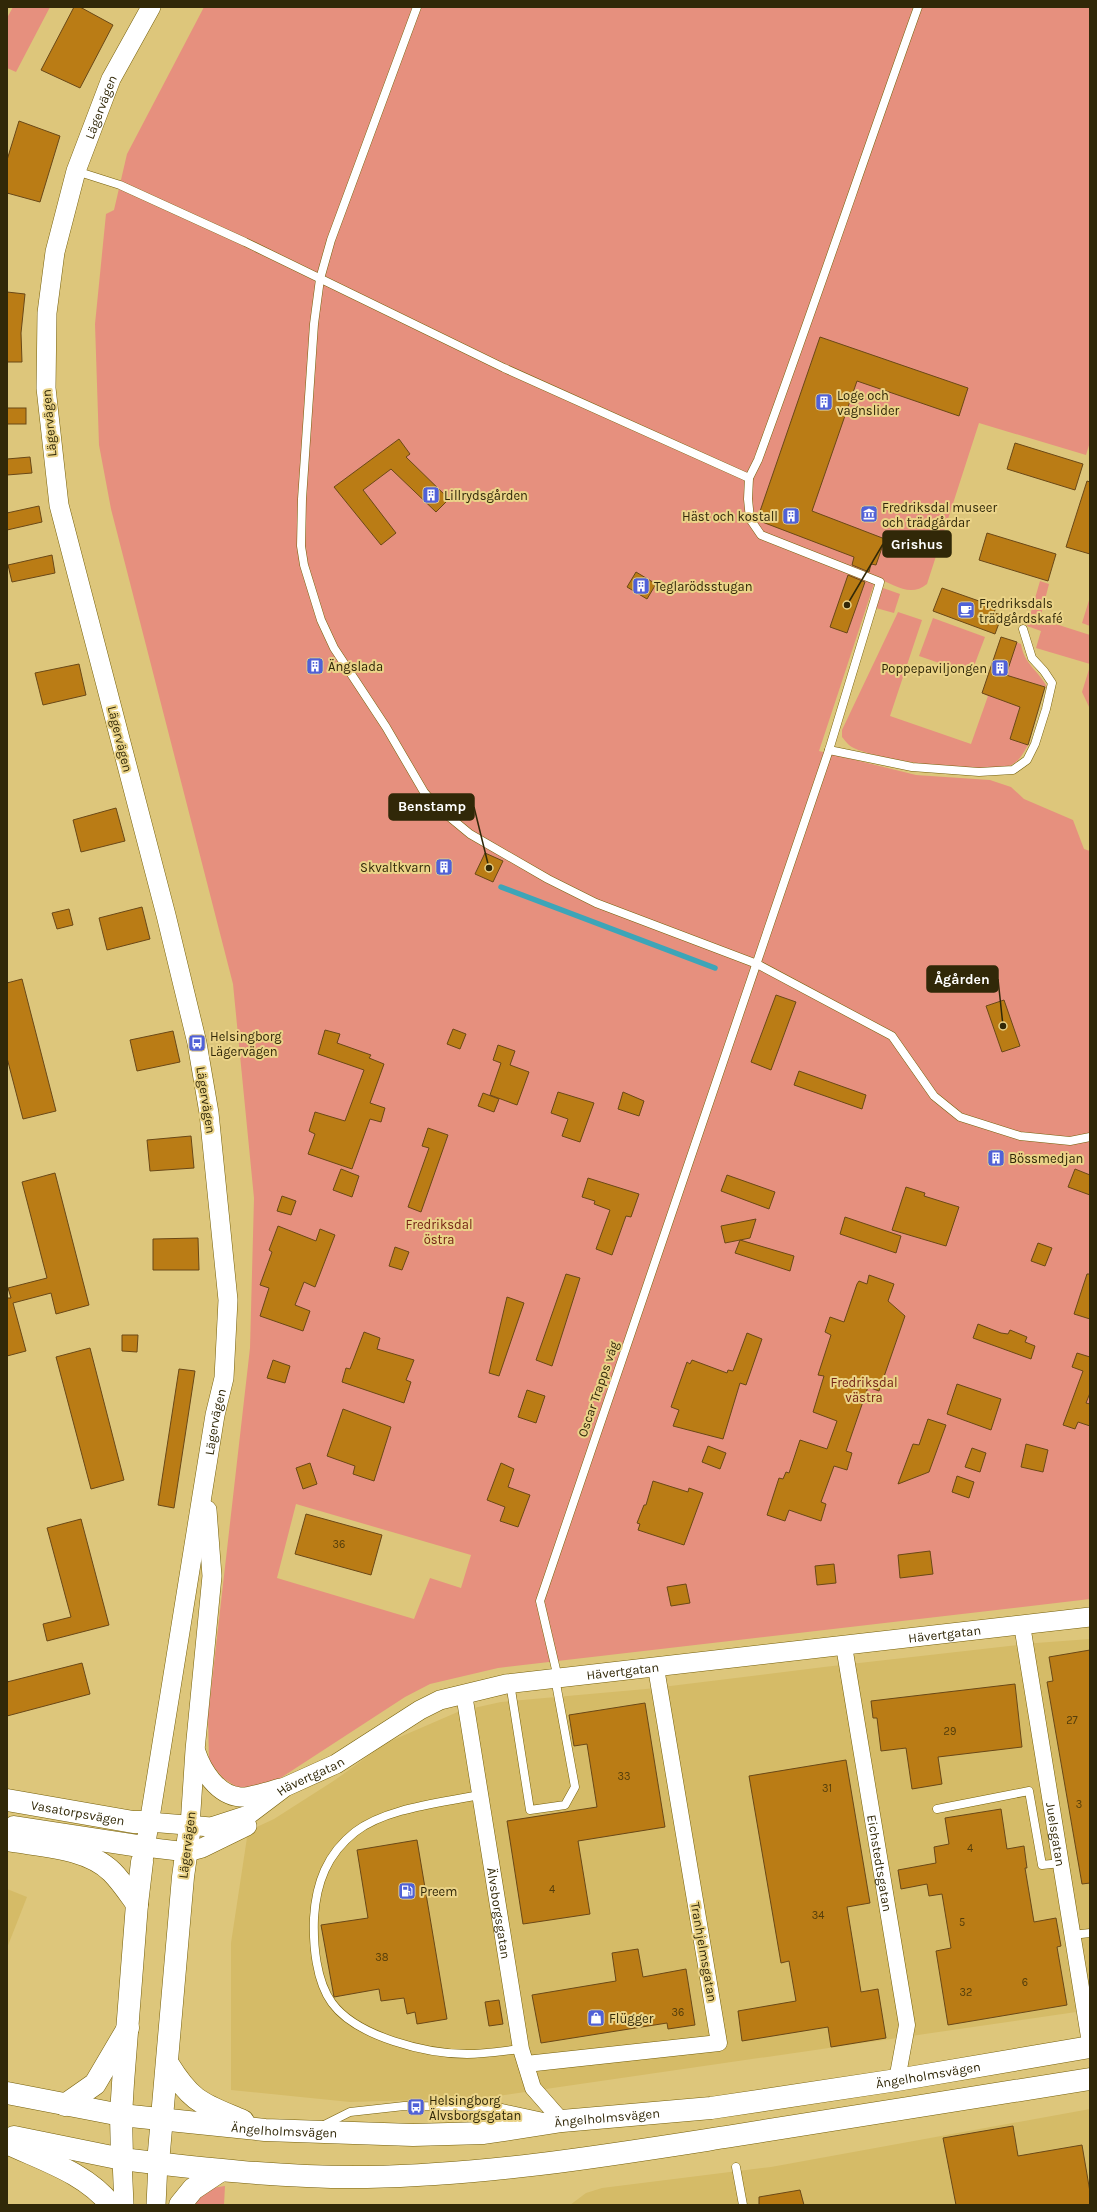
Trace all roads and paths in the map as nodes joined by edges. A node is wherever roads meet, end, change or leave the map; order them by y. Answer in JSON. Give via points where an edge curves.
{"nodes":[{"id":1,"x":150,"y":7,"type":"edge"},
{"id":2,"x":417,"y":7,"type":"edge"},
{"id":3,"x":918,"y":7,"type":"edge"},
{"id":4,"x":76,"y":171,"type":"junction"},
{"id":5,"x":320,"y":279,"type":"junction"},
{"id":6,"x":749,"y":478,"type":"junction"},
{"id":7,"x":1023,"y":629,"type":"dead end"},
{"id":8,"x":829,"y":750,"type":"junction"},
{"id":9,"x":757,"y":964,"type":"junction"},
{"id":10,"x":1090,"y":1137,"type":"edge"},
{"id":11,"x":204,"y":1485,"type":"junction"},
{"id":12,"x":1090,"y":1617,"type":"edge"},
{"id":13,"x":1022,"y":1625,"type":"junction"},
{"id":14,"x":844,"y":1646,"type":"junction"},
{"id":15,"x":656,"y":1668,"type":"junction"},
{"id":16,"x":557,"y":1678,"type":"junction"},
{"id":17,"x":510,"y":1683,"type":"junction"},
{"id":18,"x":464,"y":1694,"type":"junction"},
{"id":19,"x":196,"y":1750,"type":"junction"},
{"id":20,"x":336,"y":1764,"type":"junction"},
{"id":21,"x":285,"y":1787,"type":"junction"},
{"id":22,"x":479,"y":1794,"type":"junction"},
{"id":23,"x":7,"y":1800,"type":"edge"},
{"id":24,"x":937,"y":1809,"type":"dead end"},
{"id":25,"x":149,"y":1822,"type":"junction"},
{"id":26,"x":7,"y":1826,"type":"edge"},
{"id":27,"x":190,"y":1826,"type":"junction"},
{"id":28,"x":7,"y":1840,"type":"edge"},
{"id":29,"x":187,"y":1852,"type":"junction"},
{"id":30,"x":144,"y":1855,"type":"junction"},
{"id":31,"x":1061,"y":1863,"type":"junction"},
{"id":32,"x":137,"y":1904,"type":"junction"},
{"id":33,"x":1090,"y":1932,"type":"edge"},
{"id":34,"x":1072,"y":1935,"type":"junction"},
{"id":35,"x":128,"y":2028,"type":"junction"},
{"id":36,"x":1090,"y":2043,"type":"edge"},
{"id":37,"x":1090,"y":2047,"type":"edge"},
{"id":38,"x":524,"y":2056,"type":"junction"},
{"id":39,"x":168,"y":2064,"type":"junction"},
{"id":40,"x":897,"y":2080,"type":"junction"},
{"id":41,"x":1088,"y":2080,"type":"edge"},
{"id":42,"x":7,"y":2093,"type":"edge"},
{"id":43,"x":65,"y":2105,"type":"junction"},
{"id":44,"x":120,"y":2115,"type":"junction"},
{"id":45,"x":162,"y":2120,"type":"junction"},
{"id":46,"x":562,"y":2121,"type":"junction"},
{"id":47,"x":265,"y":2130,"type":"junction"},
{"id":48,"x":310,"y":2131,"type":"junction"},
{"id":49,"x":7,"y":2136,"type":"edge"},
{"id":50,"x":7,"y":2143,"type":"edge"},
{"id":51,"x":122,"y":2159,"type":"junction"},
{"id":52,"x":158,"y":2163,"type":"junction"},
{"id":53,"x":736,"y":2167,"type":"dead end"},
{"id":54,"x":220,"y":2171,"type":"junction"},
{"id":55,"x":111,"y":2205,"type":"edge"},
{"id":56,"x":124,"y":2205,"type":"edge"},
{"id":57,"x":156,"y":2205,"type":"edge"},
{"id":58,"x":180,"y":2205,"type":"edge"},
{"id":59,"x":743,"y":2205,"type":"edge"}],
"edges":[{"from":1,"to":4,"type":"street","name":"Lägervägen","via":[[111,79]]},
{"from":2,"to":5,"type":"lane","via":[[331,240]]},
{"from":3,"to":6,"type":"lane","via":[[801,341],[758,460]]},
{"from":4,"to":5,"type":"lane","via":[[120,185]]},
{"from":4,"to":11,"type":"street","name":"Lägervägen","via":[[59,234],[48,313],[46,388],[53,462],[59,505],[197,1042],[209,1113],[228,1300],[224,1378],[215,1415]]},
{"from":5,"to":6,"type":"lane","via":[[504,368]]},
{"from":5,"to":9,"type":"lane","via":[[314,324],[302,499],[301,546],[304,565],[315,604],[334,648],[386,727],[412,774],[435,804],[455,823],[548,879],[596,903]]},
{"from":6,"to":8,"type":"lane","name":"Oscar Trapps väg","via":[[750,519],[762,535],[880,582]]},
{"from":7,"to":8,"type":"lane","via":[[1032,658],[1052,683],[1035,744],[1026,760],[1013,770],[979,772],[912,766]]},
{"from":8,"to":9,"type":"lane","name":"Oscar Trapps väg"},
{"from":9,"to":10,"type":"lane","via":[[892,1036],[934,1096],[960,1117],[1020,1136],[1070,1141]]},
{"from":9,"to":16,"type":"lane","name":"Oscar Trapps väg","via":[[705,1110],[540,1601]]},
{"from":11,"to":19,"type":"street","name":"Lägervägen","via":[[212,1576]]},
{"from":11,"to":25,"type":"street","name":"Lägervägen"},
{"from":12,"to":13,"type":"street","name":"Hävertgatan"},
{"from":13,"to":14,"type":"street","name":"Hävertgatan"},
{"from":13,"to":31,"type":"street","name":"Juelsgatan"},
{"from":14,"to":15,"type":"street","name":"Hävertgatan"},
{"from":14,"to":40,"type":"street","name":"Eichstedtsgatan","via":[[907,2025]]},
{"from":15,"to":16,"type":"street","name":"Hävertgatan"},
{"from":15,"to":38,"type":"street","name":"Tranhjelmsgatan","via":[[719,2043]]},
{"from":16,"to":17,"type":"street","name":"Hävertgatan"},
{"from":16,"to":17,"type":"lane","name":"Oscar Trapps väg","via":[[576,1787],[565,1805],[530,1810]]},
{"from":17,"to":18,"type":"street","name":"Hävertgatan"},
{"from":18,"to":20,"type":"street","name":"Hävertgatan","via":[[440,1700],[420,1710]]},
{"from":18,"to":22,"type":"street","name":"Älvsborgsgatan"},
{"from":19,"to":21,"type":"street","via":[[201,1767],[211,1780],[225,1791],[240,1797]]},
{"from":19,"to":27,"type":"street","name":"Lägervägen"},
{"from":20,"to":21,"type":"street","name":"Hävertgatan"},
{"from":20,"to":29,"type":"street","via":[[265,1816],[202,1848]]},
{"from":21,"to":27,"type":"street","name":"Hävertgatan","via":[[248,1815],[210,1827]]},
{"from":22,"to":38,"type":"street","name":"Älvsborgsgatan"},
{"from":22,"to":38,"type":"lane","via":[[386,1816],[371,1822],[342,1843],[330,1856],[316,1896],[314,1924],[318,1964],[327,1994],[333,2004],[357,2025],[375,2034],[395,2042],[465,2054]]},
{"from":23,"to":25,"type":"main road","name":"Vasatorpsvägen","via":[[133,1822]]},
{"from":24,"to":31,"type":"lane","via":[[1029,1792],[1042,1865]]},
{"from":25,"to":27,"type":"street","name":"Hävertgatan"},
{"from":25,"to":30,"type":"street","name":"Lägervägen"},
{"from":26,"to":30,"type":"main road","name":"Vasatorpsvägen"},
{"from":27,"to":29,"type":"main road","name":"Lägervägen"},
{"from":28,"to":32,"type":"main road","via":[[76,1853],[101,1864],[112,1871]]},
{"from":29,"to":30,"type":"street"},
{"from":29,"to":39,"type":"main road","name":"Lägervägen"},
{"from":30,"to":32,"type":"main road"},
{"from":31,"to":34,"type":"street","name":"Juelsgatan"},
{"from":32,"to":35,"type":"main road"},
{"from":33,"to":34,"type":"lane"},
{"from":34,"to":36,"type":"street","name":"Juelsgatan"},
{"from":35,"to":43,"type":"main road","via":[[96,2084]]},
{"from":35,"to":44,"type":"main road"},
{"from":37,"to":40,"type":"main road","name":"Ängelholmsvägen"},
{"from":38,"to":46,"type":"street","name":"Älvsborgsgatan","via":[[533,2088]]},
{"from":39,"to":45,"type":"main road","name":"Lägervägen"},
{"from":39,"to":47,"type":"main road","via":[[182,2087],[192,2097]]},
{"from":40,"to":46,"type":"main road","name":"Ängelholmsvägen","via":[[711,2108]]},
{"from":41,"to":54,"type":"main road","via":[[596,2158],[530,2166],[364,2177]]},
{"from":42,"to":43,"type":"main road","name":"Ängelholmsvägen"},
{"from":43,"to":44,"type":"main road","name":"Ängelholmsvägen"},
{"from":44,"to":45,"type":"main road","name":"Ängelholmsvägen"},
{"from":44,"to":51,"type":"main road"},
{"from":45,"to":47,"type":"main road","name":"Ängelholmsvägen"},
{"from":45,"to":52,"type":"main road","name":"Lägervägen"},
{"from":46,"to":48,"type":"main road","name":"Ängelholmsvägen","via":[[484,2133],[413,2135]]},
{"from":46,"to":48,"type":"lane","via":[[497,2106],[404,2106],[350,2112]]},
{"from":47,"to":48,"type":"main road","name":"Ängelholmsvägen"},
{"from":49,"to":51,"type":"main road"},
{"from":50,"to":55,"type":"main road","via":[[82,2179],[104,2196]]},
{"from":51,"to":52,"type":"main road"},
{"from":51,"to":56,"type":"street"},
{"from":52,"to":54,"type":"main road"},
{"from":52,"to":57,"type":"street","name":"Lägervägen"},
{"from":53,"to":59,"type":"lane"},
{"from":54,"to":58,"type":"main road","via":[[193,2189]]}]}
